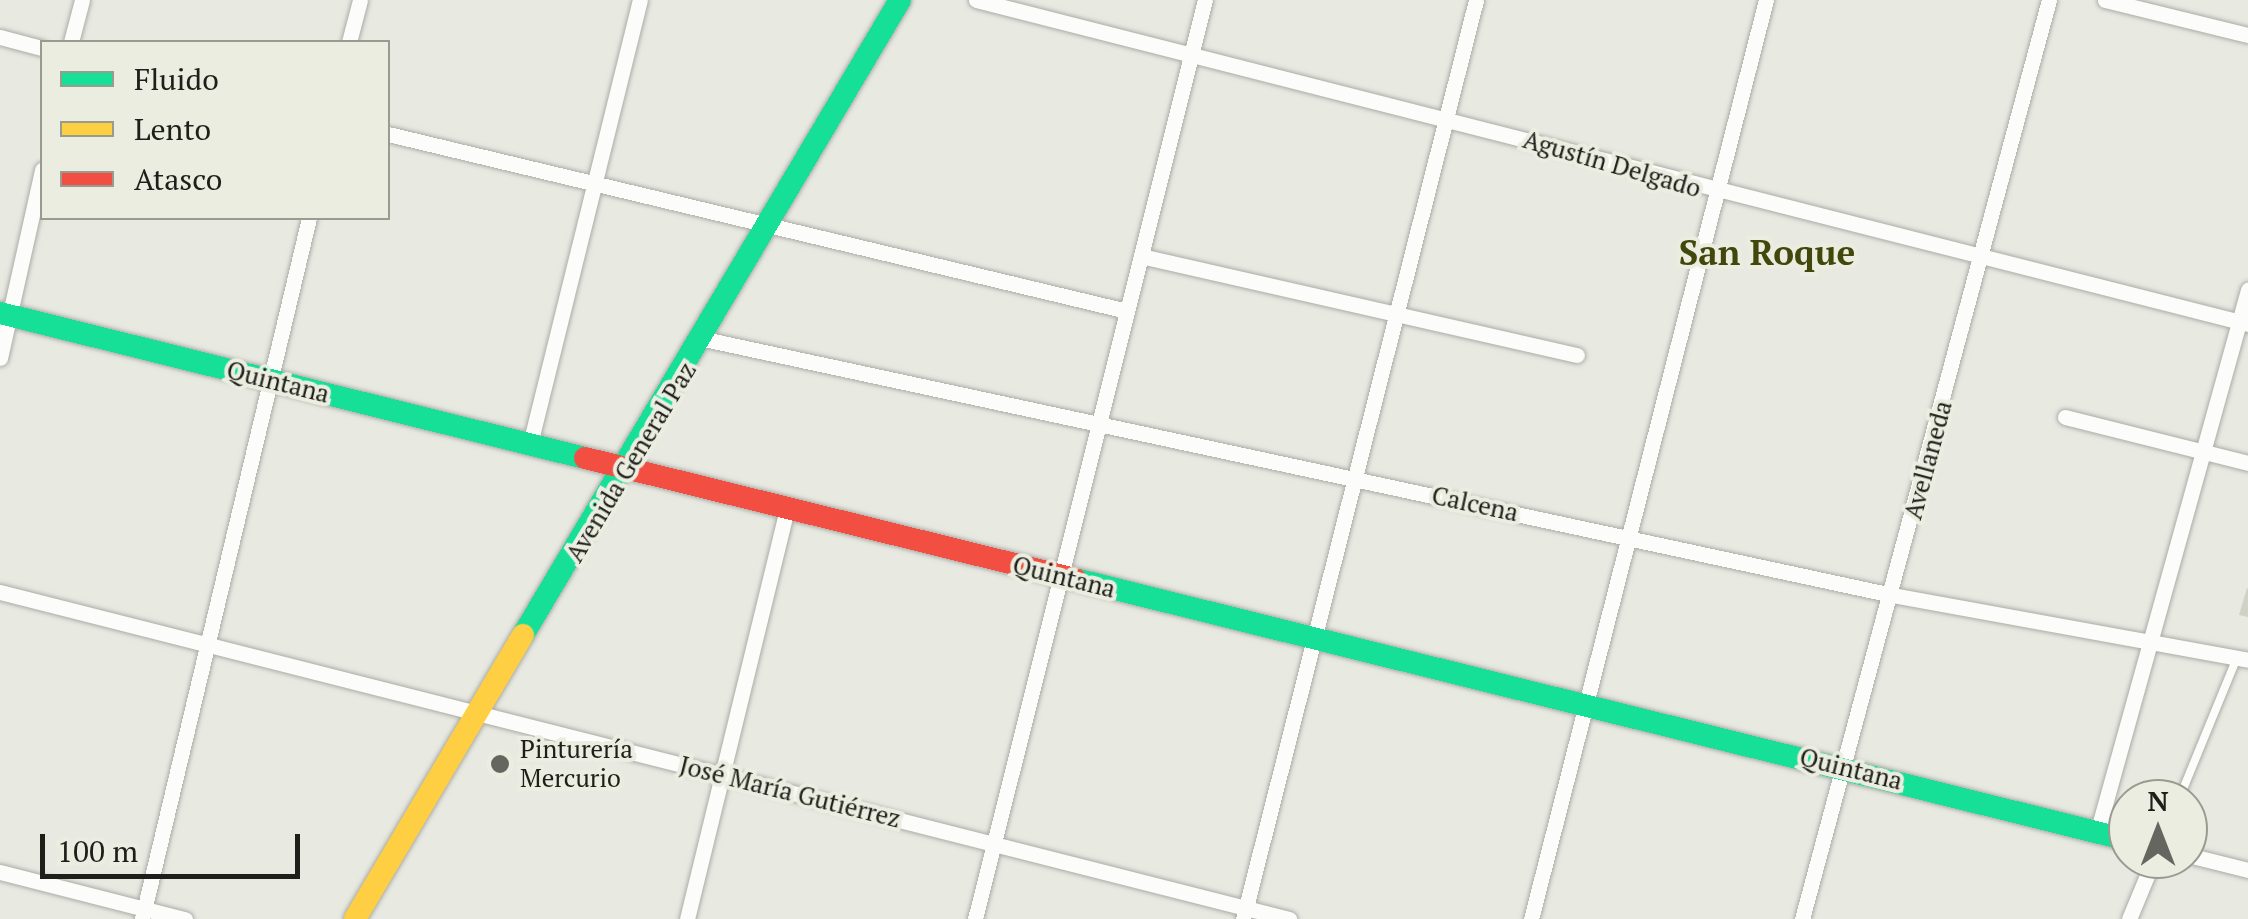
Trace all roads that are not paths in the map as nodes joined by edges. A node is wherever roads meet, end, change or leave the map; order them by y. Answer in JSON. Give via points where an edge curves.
{"nodes":[{"id":1,"x":82,"y":0,"type":"edge"},
{"id":2,"x":360,"y":0,"type":"edge"},
{"id":3,"x":640,"y":0,"type":"edge"},
{"id":4,"x":900,"y":0,"type":"edge"},
{"id":5,"x":976,"y":0,"type":"edge"},
{"id":6,"x":1206,"y":0,"type":"edge"},
{"id":7,"x":1476,"y":0,"type":"edge"},
{"id":8,"x":1766,"y":0,"type":"edge"},
{"id":9,"x":2049,"y":0,"type":"edge"},
{"id":10,"x":2105,"y":0,"type":"edge"},
{"id":11,"x":2248,"y":36,"type":"edge"},
{"id":12,"x":0,"y":37,"type":"edge"},
{"id":13,"x":72,"y":40,"type":"edge"},
{"id":14,"x":350,"y":40,"type":"edge"},
{"id":15,"x":40,"y":47,"type":"edge"},
{"id":16,"x":1192,"y":53,"type":"junction"},
{"id":17,"x":1445,"y":117,"type":"junction"},
{"id":18,"x":390,"y":134,"type":"edge"},
{"id":19,"x":40,"y":178,"type":"edge"},
{"id":20,"x":594,"y":185,"type":"junction"},
{"id":21,"x":1718,"y":194,"type":"junction"},
{"id":22,"x":309,"y":220,"type":"edge"},
{"id":23,"x":774,"y":224,"type":"junction"},
{"id":24,"x":1141,"y":256,"type":"junction"},
{"id":25,"x":1984,"y":260,"type":"junction"},
{"id":26,"x":2248,"y":290,"type":"edge"},
{"id":27,"x":1127,"y":311,"type":"junction"},
{"id":28,"x":5,"y":314,"type":"edge"},
{"id":29,"x":1394,"y":314,"type":"junction"},
{"id":30,"x":2244,"y":323,"type":"edge"},
{"id":31,"x":704,"y":339,"type":"junction"},
{"id":32,"x":1577,"y":354,"type":"dead end"},
{"id":33,"x":0,"y":358,"type":"edge"},
{"id":34,"x":275,"y":381,"type":"junction"},
{"id":35,"x":2065,"y":416,"type":"dead end"},
{"id":36,"x":1099,"y":426,"type":"junction"},
{"id":37,"x":530,"y":444,"type":"junction"},
{"id":38,"x":2202,"y":451,"type":"junction"},
{"id":39,"x":2248,"y":463,"type":"edge"},
{"id":40,"x":628,"y":470,"type":"junction"},
{"id":41,"x":1354,"y":478,"type":"junction"},
{"id":42,"x":787,"y":508,"type":"junction"},
{"id":43,"x":1626,"y":536,"type":"junction"},
{"id":44,"x":1061,"y":576,"type":"junction"},
{"id":45,"x":0,"y":592,"type":"edge"},
{"id":46,"x":1892,"y":594,"type":"junction"},
{"id":47,"x":1312,"y":638,"type":"junction"},
{"id":48,"x":2149,"y":644,"type":"junction"},
{"id":49,"x":211,"y":645,"type":"junction"},
{"id":50,"x":2242,"y":659,"type":"edge"},
{"id":51,"x":1584,"y":706,"type":"junction"},
{"id":52,"x":478,"y":714,"type":"junction"},
{"id":53,"x":1842,"y":766,"type":"junction"},
{"id":54,"x":723,"y":774,"type":"junction"},
{"id":55,"x":2188,"y":779,"type":"edge"},
{"id":56,"x":2098,"y":833,"type":"junction"},
{"id":57,"x":2108,"y":835,"type":"edge"},
{"id":58,"x":994,"y":844,"type":"junction"},
{"id":59,"x":2208,"y":860,"type":"edge"},
{"id":60,"x":2248,"y":870,"type":"edge"},
{"id":61,"x":0,"y":872,"type":"edge"},
{"id":62,"x":2146,"y":879,"type":"edge"},
{"id":63,"x":143,"y":914,"type":"edge"},
{"id":64,"x":1244,"y":914,"type":"edge"},
{"id":65,"x":185,"y":919,"type":"edge"},
{"id":66,"x":355,"y":919,"type":"edge"},
{"id":67,"x":687,"y":919,"type":"edge"},
{"id":68,"x":975,"y":919,"type":"edge"},
{"id":69,"x":1288,"y":919,"type":"edge"},
{"id":70,"x":1532,"y":919,"type":"edge"},
{"id":71,"x":1802,"y":919,"type":"edge"},
{"id":72,"x":2129,"y":919,"type":"edge"}],
"edges":[{"from":1,"to":13,"type":"street"},
{"from":2,"to":14,"type":"street"},
{"from":3,"to":20,"type":"street"},
{"from":4,"to":23,"type":"street","name":"Avenida General Paz"},
{"from":5,"to":16,"type":"street","name":"Agustín Delgado"},
{"from":6,"to":16,"type":"street"},
{"from":7,"to":17,"type":"street"},
{"from":8,"to":21,"type":"street"},
{"from":9,"to":25,"type":"street","name":"Avellaneda"},
{"from":10,"to":11,"type":"street"},
{"from":12,"to":15,"type":"street"},
{"from":16,"to":17,"type":"street","name":"Agustín Delgado"},
{"from":16,"to":24,"type":"street"},
{"from":17,"to":21,"type":"street","name":"Agustín Delgado"},
{"from":17,"to":29,"type":"street"},
{"from":18,"to":20,"type":"street"},
{"from":19,"to":28,"type":"street"},
{"from":20,"to":23,"type":"street"},
{"from":20,"to":37,"type":"street"},
{"from":21,"to":25,"type":"street","name":"Agustín Delgado"},
{"from":21,"to":43,"type":"street"},
{"from":22,"to":34,"type":"street"},
{"from":23,"to":27,"type":"street"},
{"from":23,"to":31,"type":"street","name":"Avenida General Paz"},
{"from":24,"to":27,"type":"street"},
{"from":24,"to":29,"type":"street"},
{"from":25,"to":30,"type":"street","name":"Agustín Delgado"},
{"from":25,"to":46,"type":"street","name":"Avellaneda"},
{"from":26,"to":30,"type":"street"},
{"from":27,"to":36,"type":"street"},
{"from":28,"to":33,"type":"street"},
{"from":28,"to":34,"type":"street","name":"Quintana"},
{"from":29,"to":32,"type":"street"},
{"from":29,"to":41,"type":"street"},
{"from":30,"to":38,"type":"street"},
{"from":31,"to":36,"type":"street","name":"Calcena"},
{"from":31,"to":40,"type":"street","name":"Avenida General Paz"},
{"from":34,"to":37,"type":"street","name":"Quintana"},
{"from":34,"to":49,"type":"street"},
{"from":35,"to":38,"type":"street"},
{"from":36,"to":41,"type":"street","name":"Calcena"},
{"from":36,"to":44,"type":"street"},
{"from":37,"to":40,"type":"street","name":"Quintana"},
{"from":38,"to":39,"type":"street"},
{"from":38,"to":48,"type":"street"},
{"from":40,"to":42,"type":"street","name":"Quintana"},
{"from":40,"to":52,"type":"street","name":"Avenida General Paz"},
{"from":41,"to":43,"type":"street","name":"Calcena"},
{"from":41,"to":47,"type":"street"},
{"from":42,"to":44,"type":"street","name":"Quintana"},
{"from":42,"to":54,"type":"street"},
{"from":43,"to":46,"type":"street","name":"Calcena"},
{"from":43,"to":51,"type":"street"},
{"from":44,"to":47,"type":"street","name":"Quintana"},
{"from":44,"to":58,"type":"street"},
{"from":45,"to":49,"type":"street","name":"José María Gutiérrez"},
{"from":46,"to":48,"type":"street","name":"Calcena"},
{"from":46,"to":53,"type":"street","name":"Avellaneda"},
{"from":47,"to":51,"type":"street","name":"Quintana"},
{"from":47,"to":64,"type":"street"},
{"from":48,"to":50,"type":"street","name":"Calcena"},
{"from":48,"to":56,"type":"street"},
{"from":49,"to":52,"type":"street","name":"José María Gutiérrez"},
{"from":49,"to":63,"type":"street"},
{"from":50,"to":55,"type":"lane"},
{"from":51,"to":53,"type":"street","name":"Quintana"},
{"from":51,"to":70,"type":"street"},
{"from":52,"to":54,"type":"street","name":"José María Gutiérrez"},
{"from":52,"to":66,"type":"street","name":"Avenida General Paz"},
{"from":53,"to":56,"type":"street","name":"Quintana"},
{"from":53,"to":71,"type":"street","name":"Avellaneda"},
{"from":54,"to":58,"type":"street","name":"José María Gutiérrez"},
{"from":54,"to":67,"type":"street"},
{"from":56,"to":57,"type":"street","name":"Quintana"},
{"from":58,"to":64,"type":"street","name":"José María Gutiérrez"},
{"from":58,"to":68,"type":"street"},
{"from":59,"to":60,"type":"street"},
{"from":61,"to":63,"type":"street"},
{"from":62,"to":72,"type":"street"},
{"from":63,"to":65,"type":"street"},
{"from":64,"to":69,"type":"street","name":"José María Gutiérrez"}]}
